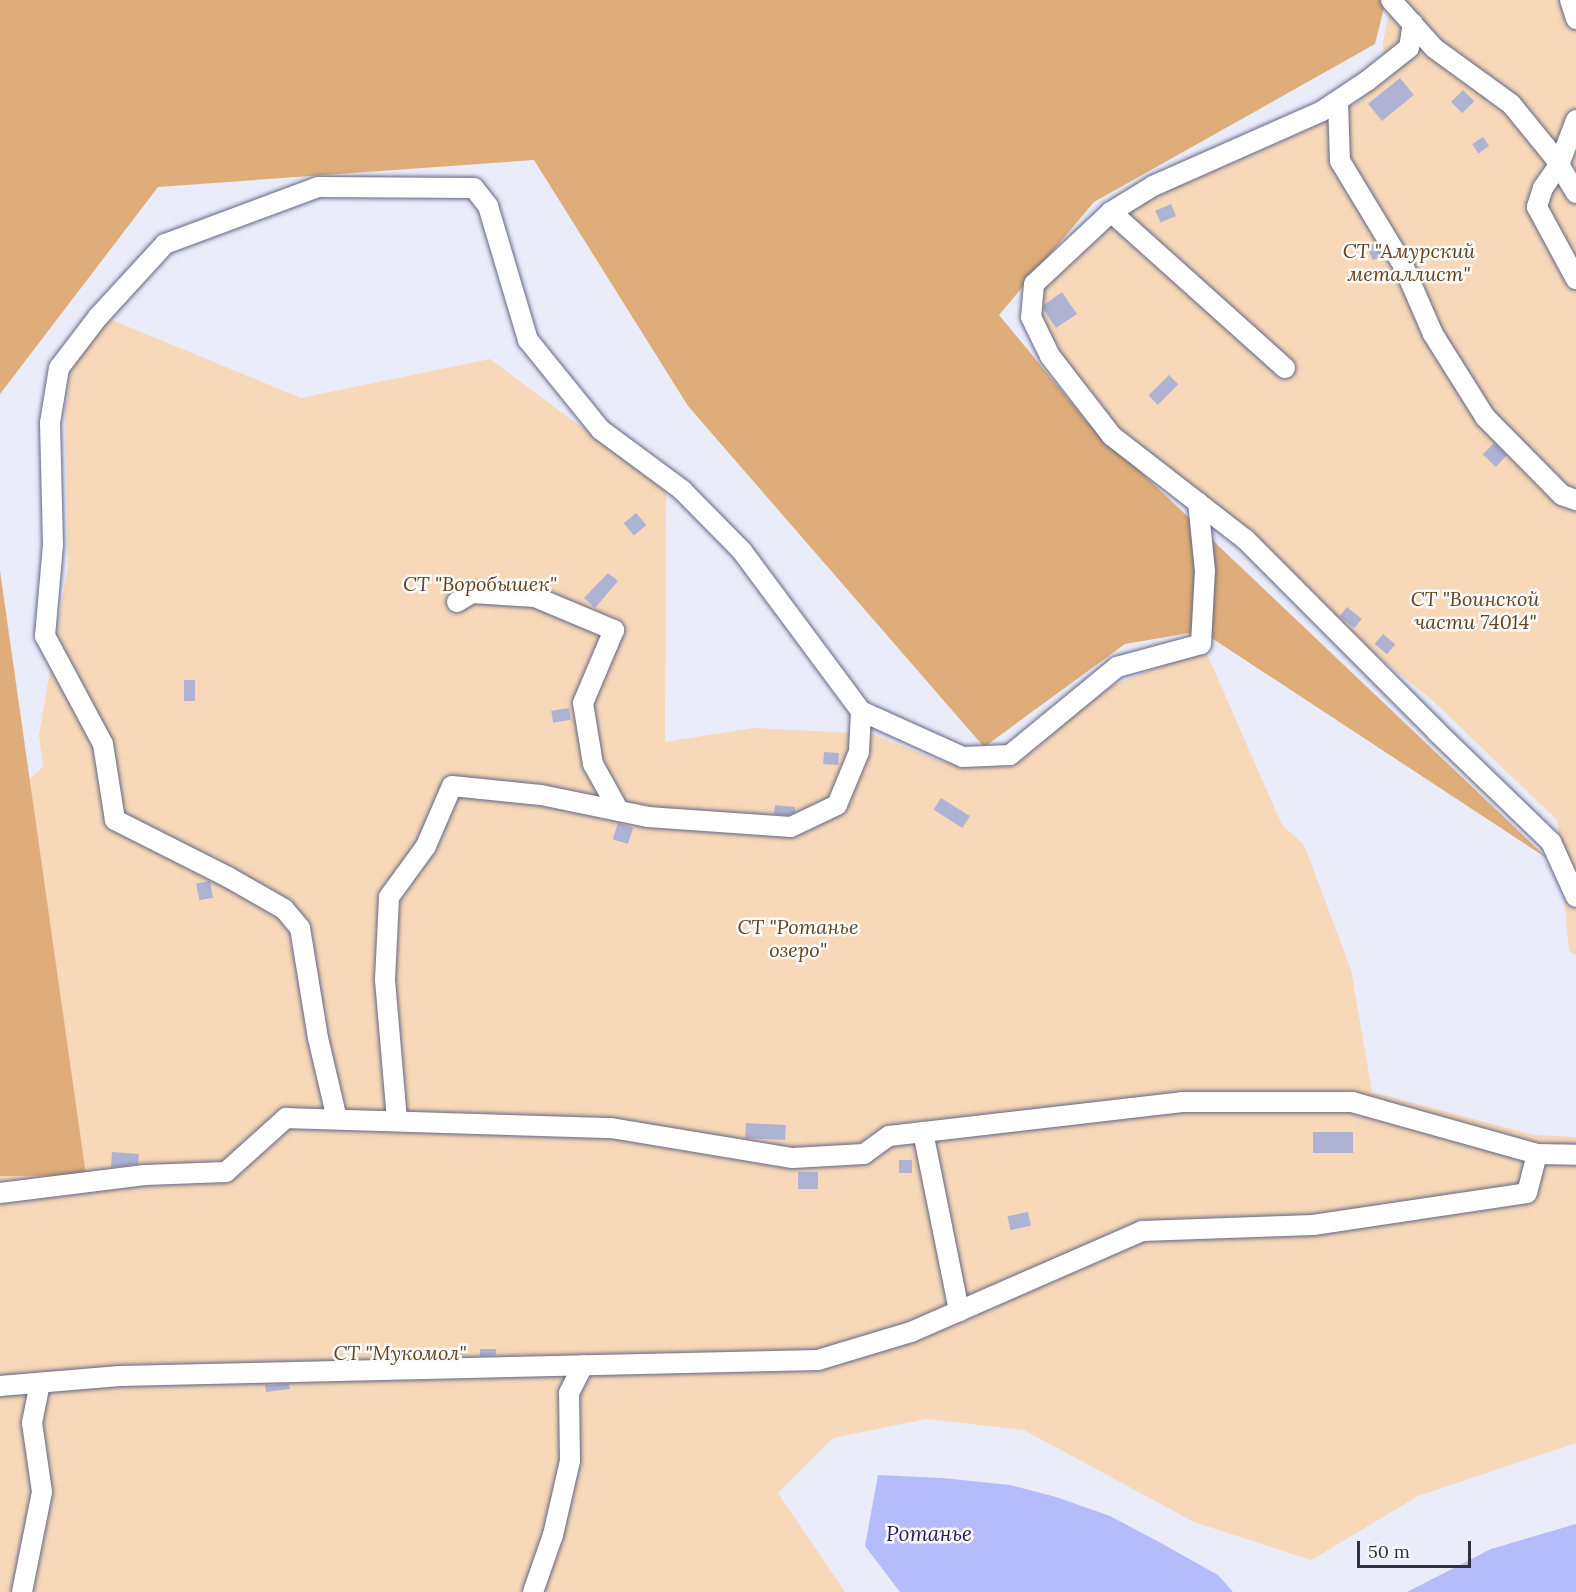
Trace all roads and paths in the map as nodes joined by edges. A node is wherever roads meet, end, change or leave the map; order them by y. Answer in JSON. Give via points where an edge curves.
{"nodes":[{"id":1,"x":1391,"y":0,"type":"edge"},
{"id":2,"x":1570,"y":0,"type":"edge"},
{"id":3,"x":1576,"y":19,"type":"edge"},
{"id":4,"x":1413,"y":23,"type":"junction"},
{"id":5,"x":1338,"y":100,"type":"junction"},
{"id":6,"x":1576,"y":120,"type":"edge"},
{"id":7,"x":1559,"y":165,"type":"junction"},
{"id":8,"x":1576,"y":193,"type":"edge"},
{"id":9,"x":1111,"y":212,"type":"junction"},
{"id":10,"x":1576,"y":279,"type":"edge"},
{"id":11,"x":1285,"y":368,"type":"dead end"},
{"id":12,"x":1576,"y":500,"type":"edge"},
{"id":13,"x":1198,"y":502,"type":"junction"},
{"id":14,"x":457,"y":602,"type":"dead end"},
{"id":15,"x":861,"y":711,"type":"junction"},
{"id":16,"x":619,"y":811,"type":"junction"},
{"id":17,"x":1576,"y":897,"type":"edge"},
{"id":18,"x":337,"y":1119,"type":"junction"},
{"id":19,"x":397,"y":1120,"type":"junction"},
{"id":20,"x":923,"y":1132,"type":"junction"},
{"id":21,"x":1536,"y":1154,"type":"junction"},
{"id":22,"x":1576,"y":1155,"type":"edge"},
{"id":23,"x":0,"y":1193,"type":"edge"},
{"id":24,"x":959,"y":1311,"type":"junction"},
{"id":25,"x":583,"y":1365,"type":"junction"},
{"id":26,"x":40,"y":1383,"type":"junction"},
{"id":27,"x":0,"y":1386,"type":"edge"},
{"id":28,"x":22,"y":1592,"type":"edge"},
{"id":29,"x":533,"y":1592,"type":"edge"}],
"edges":[{"from":1,"to":4,"type":"street"},
{"from":2,"to":3,"type":"street"},
{"from":4,"to":5,"type":"street","via":[[1409,48]]},
{"from":4,"to":7,"type":"street","via":[[1434,48],[1511,104]]},
{"from":5,"to":9,"type":"street","via":[[1322,111],[1153,186]]},
{"from":5,"to":12,"type":"street","via":[[1340,161],[1403,265],[1433,334],[1485,417],[1562,495]]},
{"from":6,"to":7,"type":"street"},
{"from":7,"to":8,"type":"street"},
{"from":7,"to":10,"type":"street","via":[[1543,188],[1537,207]]},
{"from":9,"to":11,"type":"street"},
{"from":9,"to":13,"type":"street","via":[[1034,284],[1031,317],[1050,356],[1112,435]]},
{"from":13,"to":15,"type":"street","via":[[1205,571],[1201,644],[1117,667],[1010,755],[963,757]]},
{"from":13,"to":17,"type":"street","via":[[1245,539],[1551,842]]},
{"from":14,"to":16,"type":"street","via":[[472,593],[536,597],[614,630],[583,703],[593,764]]},
{"from":15,"to":16,"type":"street","via":[[859,752],[837,805],[791,827],[648,817]]},
{"from":15,"to":18,"type":"street","via":[[742,551],[682,490],[601,430],[528,340],[488,206],[474,188],[318,187],[165,244],[98,317],[59,368],[50,423],[53,545],[45,636],[103,744],[115,820],[284,909],[300,927],[318,1038]]},
{"from":16,"to":19,"type":"street","via":[[541,795],[452,786],[426,846],[389,897],[385,981]]},
{"from":18,"to":19,"type":"street"},
{"from":18,"to":23,"type":"street","via":[[286,1118],[226,1172],[144,1175]]},
{"from":19,"to":20,"type":"street","via":[[611,1128],[794,1158],[864,1154],[889,1136]]},
{"from":20,"to":21,"type":"street","via":[[1182,1102],[1352,1102]]},
{"from":20,"to":24,"type":"street"},
{"from":21,"to":22,"type":"street"},
{"from":21,"to":24,"type":"street","via":[[1527,1193],[1313,1225],[1142,1231]]},
{"from":24,"to":25,"type":"street","via":[[911,1332],[818,1360]]},
{"from":25,"to":26,"type":"street","via":[[120,1376]]},
{"from":25,"to":29,"type":"street","via":[[569,1393],[570,1461],[553,1535]]},
{"from":26,"to":27,"type":"street"},
{"from":26,"to":28,"type":"street","via":[[32,1423],[42,1492]]}]}
